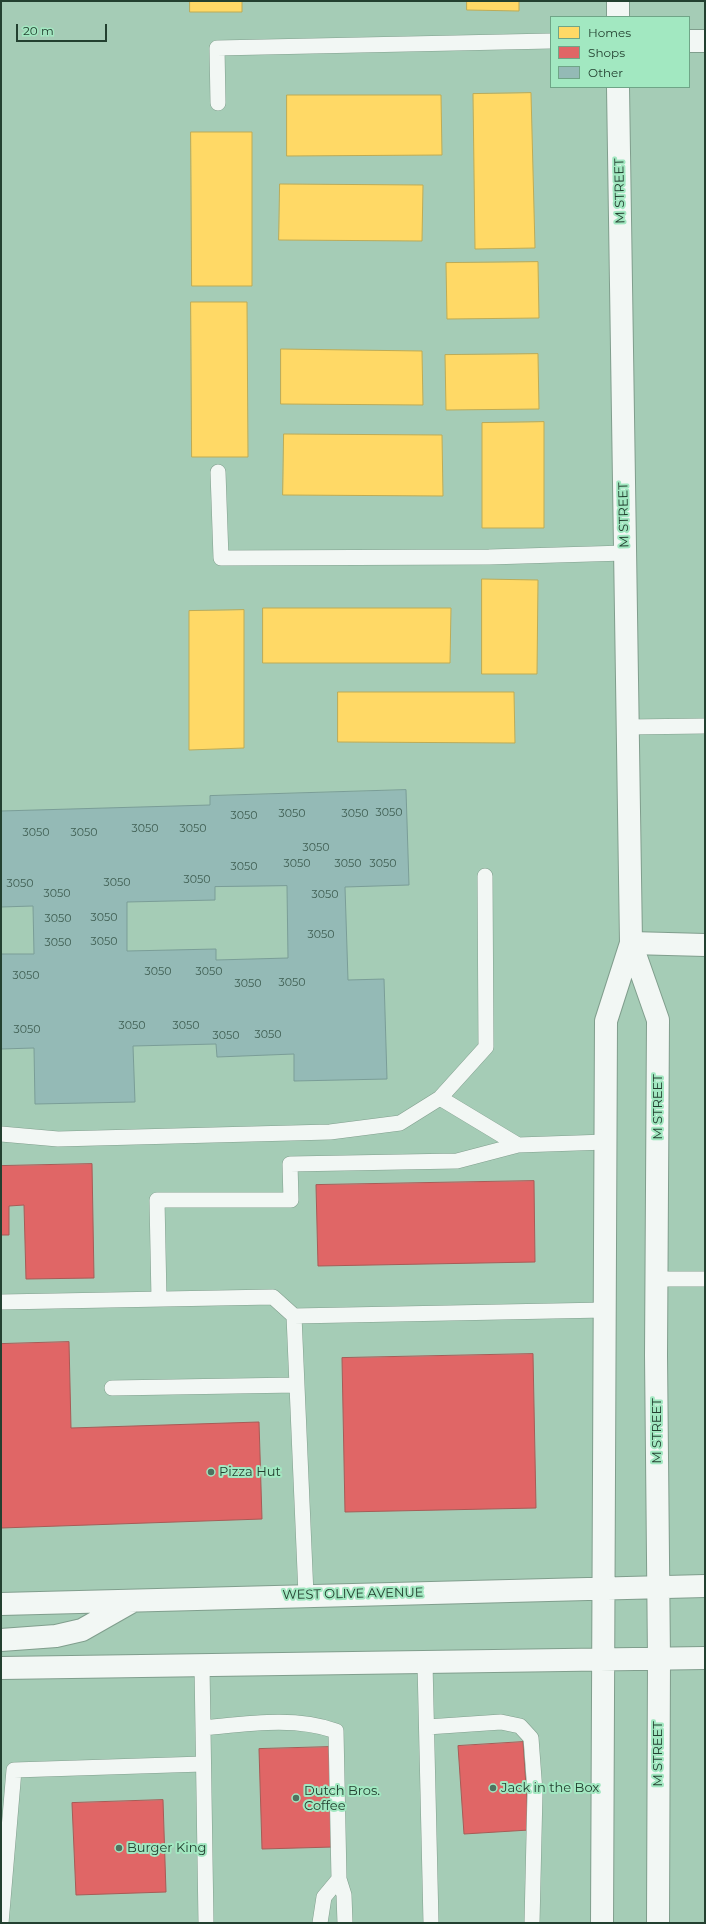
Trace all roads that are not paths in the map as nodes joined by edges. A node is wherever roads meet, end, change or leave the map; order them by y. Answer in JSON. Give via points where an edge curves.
{"nodes":[{"id":1,"x":618,"y":1,"type":"edge"},
{"id":2,"x":618,"y":16,"type":"edge"},
{"id":3,"x":550,"y":41,"type":"edge"},
{"id":4,"x":690,"y":41,"type":"edge"},
{"id":5,"x":705,"y":41,"type":"edge"},
{"id":6,"x":618,"y":88,"type":"edge"},
{"id":7,"x":218,"y":103,"type":"dead end"},
{"id":8,"x":218,"y":472,"type":"dead end"},
{"id":9,"x":625,"y":553,"type":"junction"},
{"id":10,"x":705,"y":726,"type":"edge"},
{"id":11,"x":628,"y":727,"type":"junction"},
{"id":12,"x":485,"y":876,"type":"dead end"},
{"id":13,"x":631,"y":943,"type":"junction"},
{"id":14,"x":705,"y":945,"type":"edge"},
{"id":15,"x":440,"y":1098,"type":"junction"},
{"id":16,"x":1,"y":1134,"type":"edge"},
{"id":17,"x":606,"y":1142,"type":"junction"},
{"id":18,"x":518,"y":1145,"type":"junction"},
{"id":19,"x":705,"y":1278,"type":"edge"},
{"id":20,"x":656,"y":1279,"type":"junction"},
{"id":21,"x":159,"y":1299,"type":"junction"},
{"id":22,"x":1,"y":1302,"type":"edge"},
{"id":23,"x":605,"y":1310,"type":"junction"},
{"id":24,"x":294,"y":1316,"type":"junction"},
{"id":25,"x":297,"y":1385,"type":"junction"},
{"id":26,"x":112,"y":1388,"type":"dead end"},
{"id":27,"x":705,"y":1586,"type":"edge"},
{"id":28,"x":658,"y":1587,"type":"junction"},
{"id":29,"x":602,"y":1588,"type":"junction"},
{"id":30,"x":306,"y":1595,"type":"junction"},
{"id":31,"x":138,"y":1599,"type":"junction"},
{"id":32,"x":1,"y":1604,"type":"edge"},
{"id":33,"x":1,"y":1640,"type":"edge"},
{"id":34,"x":705,"y":1658,"type":"edge"},
{"id":35,"x":659,"y":1659,"type":"junction"},
{"id":36,"x":602,"y":1660,"type":"junction"},
{"id":37,"x":425,"y":1662,"type":"junction"},
{"id":38,"x":202,"y":1665,"type":"junction"},
{"id":39,"x":1,"y":1668,"type":"edge"},
{"id":40,"x":427,"y":1727,"type":"junction"},
{"id":41,"x":203,"y":1728,"type":"junction"},
{"id":42,"x":203,"y":1764,"type":"junction"},
{"id":43,"x":339,"y":1879,"type":"junction"},
{"id":44,"x":1,"y":1923,"type":"edge"},
{"id":45,"x":206,"y":1923,"type":"edge"},
{"id":46,"x":320,"y":1923,"type":"edge"},
{"id":47,"x":345,"y":1923,"type":"edge"},
{"id":48,"x":431,"y":1923,"type":"edge"},
{"id":49,"x":532,"y":1923,"type":"edge"},
{"id":50,"x":602,"y":1923,"type":"edge"},
{"id":51,"x":658,"y":1923,"type":"edge"}],
"edges":[{"from":1,"to":2,"type":"street"},
{"from":3,"to":7,"type":"lane","via":[[217,48]]},
{"from":4,"to":5,"type":"street"},
{"from":6,"to":9,"type":"street","name":"M STREET"},
{"from":8,"to":9,"type":"lane","via":[[221,558],[489,557]]},
{"from":9,"to":11,"type":"street","name":"M STREET"},
{"from":10,"to":11,"type":"lane"},
{"from":11,"to":13,"type":"street","name":"M STREET"},
{"from":12,"to":15,"type":"lane","via":[[486,1047]]},
{"from":13,"to":14,"type":"street"},
{"from":13,"to":17,"type":"street","name":"M STREET","via":[[606,1021]]},
{"from":13,"to":20,"type":"street","name":"M STREET","via":[[658,1020]]},
{"from":15,"to":16,"type":"lane","via":[[400,1123],[330,1132],[58,1139]]},
{"from":15,"to":18,"type":"lane"},
{"from":17,"to":18,"type":"lane"},
{"from":17,"to":23,"type":"street","name":"M STREET"},
{"from":18,"to":21,"type":"lane","via":[[457,1161],[290,1164],[291,1200],[157,1200]]},
{"from":19,"to":20,"type":"lane"},
{"from":20,"to":28,"type":"street","name":"M STREET"},
{"from":21,"to":22,"type":"lane"},
{"from":21,"to":24,"type":"lane","via":[[273,1297]]},
{"from":23,"to":24,"type":"lane"},
{"from":23,"to":29,"type":"street","name":"M STREET"},
{"from":24,"to":25,"type":"lane"},
{"from":25,"to":26,"type":"lane"},
{"from":25,"to":30,"type":"lane"},
{"from":27,"to":28,"type":"street","name":"WEST OLIVE AVENUE"},
{"from":28,"to":29,"type":"street","name":"WEST OLIVE AVENUE"},
{"from":28,"to":35,"type":"street","name":"M STREET"},
{"from":29,"to":30,"type":"street","name":"WEST OLIVE AVENUE"},
{"from":29,"to":36,"type":"street","name":"M STREET"},
{"from":30,"to":31,"type":"street","name":"WEST OLIVE AVENUE"},
{"from":31,"to":32,"type":"street","name":"WEST OLIVE AVENUE"},
{"from":31,"to":33,"type":"street","via":[[82,1630],[56,1636]]},
{"from":34,"to":35,"type":"street"},
{"from":35,"to":36,"type":"street"},
{"from":35,"to":51,"type":"street","name":"M STREET"},
{"from":36,"to":37,"type":"street"},
{"from":36,"to":50,"type":"street","name":"M STREET"},
{"from":37,"to":38,"type":"street"},
{"from":37,"to":40,"type":"lane"},
{"from":38,"to":39,"type":"street"},
{"from":38,"to":41,"type":"lane"},
{"from":40,"to":48,"type":"lane"},
{"from":40,"to":49,"type":"lane","via":[[502,1722],[520,1726],[531,1738],[535,1792]]},
{"from":41,"to":42,"type":"lane"},
{"from":41,"to":43,"type":"lane","via":[[255,1723],[297,1723],[323,1726],[336,1731]]},
{"from":42,"to":44,"type":"lane","via":[[14,1770]]},
{"from":42,"to":45,"type":"lane"},
{"from":43,"to":46,"type":"lane","via":[[324,1897]]},
{"from":43,"to":47,"type":"lane","via":[[344,1895]]}]}
